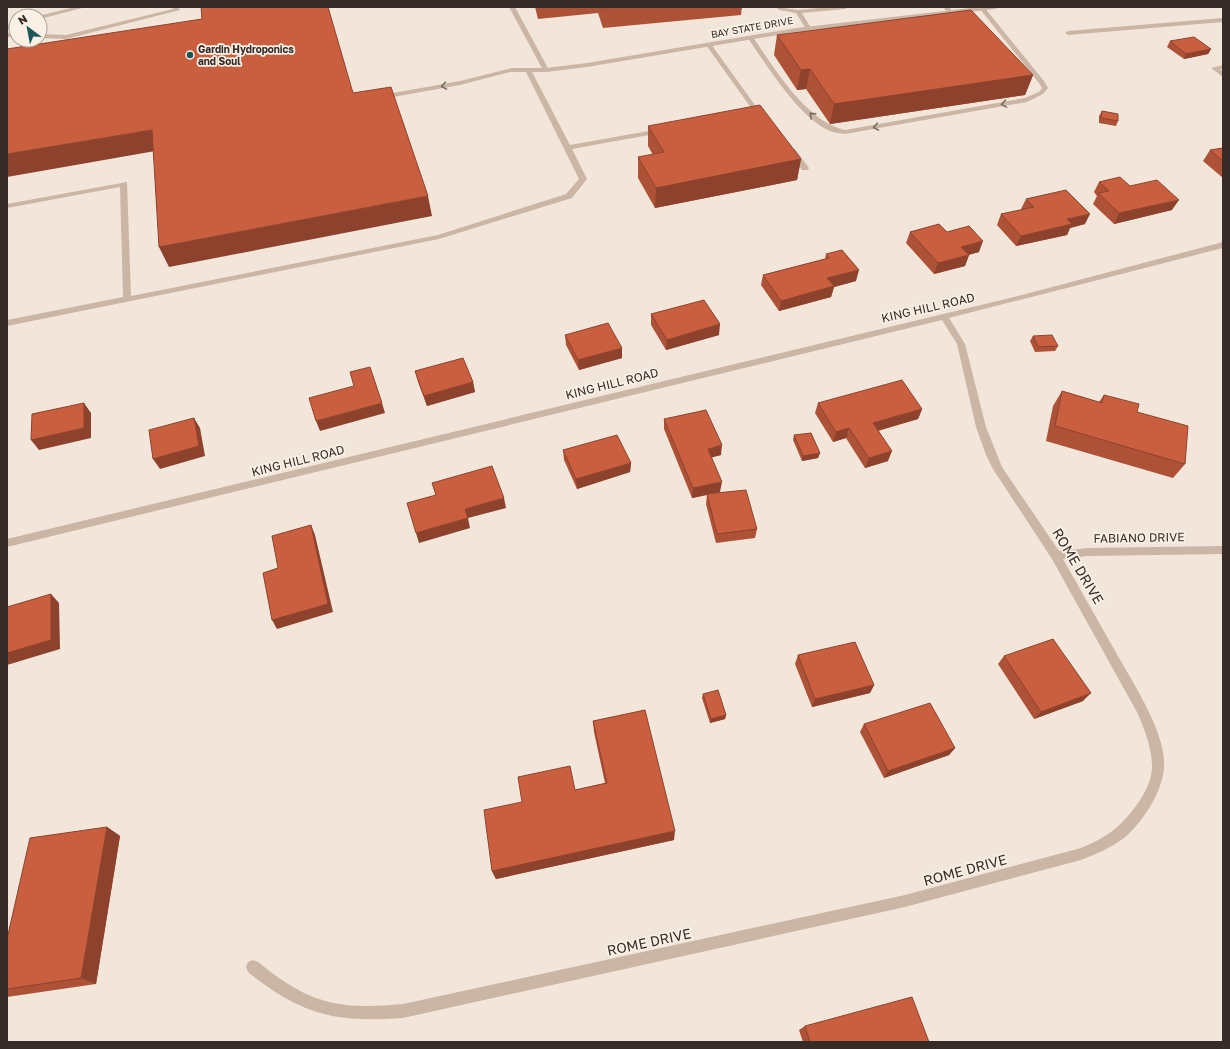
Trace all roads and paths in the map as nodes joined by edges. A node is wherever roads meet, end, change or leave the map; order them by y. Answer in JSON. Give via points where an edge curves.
{"nodes":[{"id":1,"x":83,"y":7,"type":"edge"},
{"id":2,"x":175,"y":7,"type":"edge"},
{"id":3,"x":512,"y":7,"type":"edge"},
{"id":4,"x":779,"y":7,"type":"edge"},
{"id":5,"x":845,"y":7,"type":"edge"},
{"id":6,"x":995,"y":7,"type":"edge"},
{"id":7,"x":982,"y":8,"type":"junction"},
{"id":8,"x":948,"y":9,"type":"edge"},
{"id":9,"x":798,"y":12,"type":"junction"},
{"id":10,"x":48,"y":16,"type":"edge"},
{"id":11,"x":1223,"y":20,"type":"edge"},
{"id":12,"x":808,"y":28,"type":"junction"},
{"id":13,"x":1068,"y":32,"type":"dead end"},
{"id":14,"x":48,"y":36,"type":"edge"},
{"id":15,"x":750,"y":37,"type":"junction"},
{"id":16,"x":709,"y":45,"type":"junction"},
{"id":17,"x":1223,"y":67,"type":"edge"},
{"id":18,"x":528,"y":70,"type":"junction"},
{"id":19,"x":546,"y":70,"type":"junction"},
{"id":20,"x":1223,"y":75,"type":"edge"},
{"id":21,"x":393,"y":95,"type":"edge"},
{"id":22,"x":758,"y":112,"type":"junction"},
{"id":23,"x":744,"y":115,"type":"edge"},
{"id":24,"x":766,"y":117,"type":"edge"},
{"id":25,"x":664,"y":130,"type":"edge"},
{"id":26,"x":788,"y":145,"type":"edge"},
{"id":27,"x":567,"y":148,"type":"junction"},
{"id":28,"x":805,"y":168,"type":"dead end"},
{"id":29,"x":7,"y":206,"type":"edge"},
{"id":30,"x":1223,"y":245,"type":"edge"},
{"id":31,"x":128,"y":299,"type":"junction"},
{"id":32,"x":944,"y":317,"type":"junction"},
{"id":33,"x":7,"y":323,"type":"edge"},
{"id":34,"x":7,"y":544,"type":"edge"},
{"id":35,"x":1223,"y":550,"type":"edge"},
{"id":36,"x":1056,"y":556,"type":"junction"},
{"id":37,"x":253,"y":967,"type":"dead end"}],
"edges":[{"from":1,"to":10,"type":"street"},
{"from":2,"to":14,"type":"street","via":[[176,10],[66,37]]},
{"from":3,"to":19,"type":"street"},
{"from":4,"to":9,"type":"street"},
{"from":5,"to":9,"type":"street"},
{"from":6,"to":7,"type":"street","name":"BAY STATE DRIVE"},
{"from":7,"to":8,"type":"street","name":"BAY STATE DRIVE"},
{"from":7,"to":15,"type":"street","one_way":true,"via":[[1042,82],[1045,88],[1041,93],[1027,100],[845,132],[830,129],[811,115],[786,87]]},
{"from":8,"to":12,"type":"street","name":"BAY STATE DRIVE"},
{"from":9,"to":12,"type":"street"},
{"from":11,"to":13,"type":"street"},
{"from":12,"to":15,"type":"street","name":"BAY STATE DRIVE"},
{"from":15,"to":16,"type":"street","name":"BAY STATE DRIVE"},
{"from":16,"to":19,"type":"street","name":"BAY STATE DRIVE"},
{"from":16,"to":22,"type":"street"},
{"from":17,"to":20,"type":"street","via":[[1214,68]]},
{"from":18,"to":19,"type":"street","name":"BAY STATE DRIVE"},
{"from":18,"to":21,"type":"street","name":"BAY STATE DRIVE","one_way":true,"via":[[512,70],[460,84]]},
{"from":18,"to":27,"type":"street"},
{"from":22,"to":23,"type":"street"},
{"from":22,"to":24,"type":"street"},
{"from":25,"to":27,"type":"street"},
{"from":26,"to":28,"type":"street"},
{"from":27,"to":31,"type":"street","via":[[583,179],[569,196],[439,237]]},
{"from":29,"to":31,"type":"street","via":[[124,184]]},
{"from":30,"to":32,"type":"street","name":"KING HILL ROAD"},
{"from":31,"to":33,"type":"street"},
{"from":32,"to":34,"type":"street","name":"KING HILL ROAD"},
{"from":32,"to":36,"type":"street","name":"ROME DRIVE","via":[[956,334],[965,356],[981,427],[991,455],[1006,484]]},
{"from":35,"to":36,"type":"street","name":"FABIANO DRIVE","via":[[1106,551]]},
{"from":36,"to":37,"type":"street","name":"ROME DRIVE","via":[[1142,711],[1156,748],[1158,768],[1147,802],[1120,833],[1102,845],[1081,854],[905,901],[403,1011],[362,1014],[322,1008],[294,998],[272,984]]}]}
